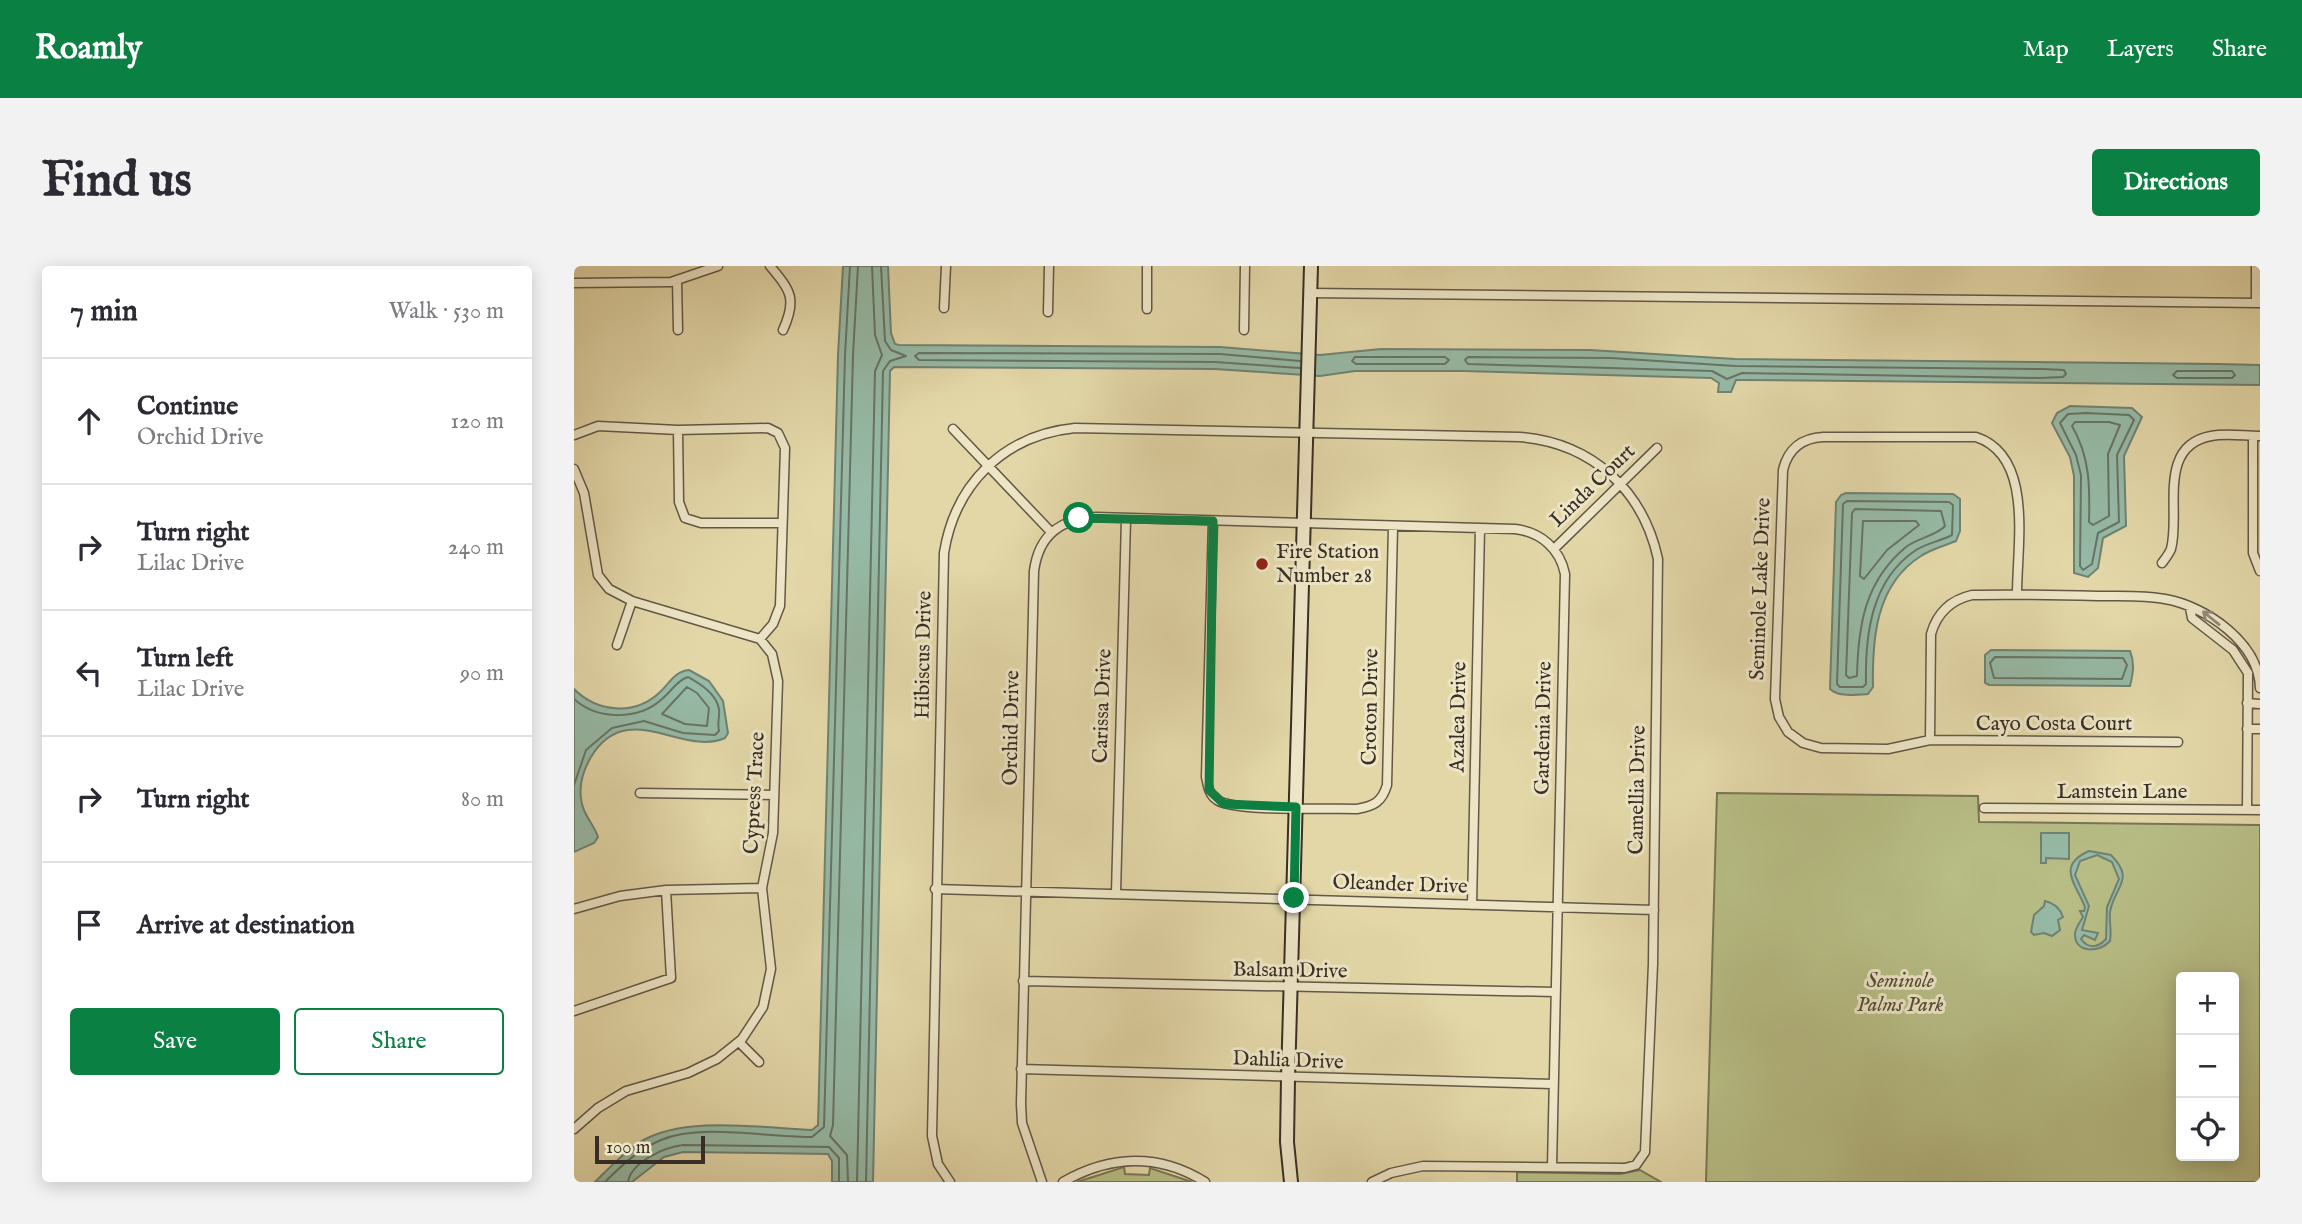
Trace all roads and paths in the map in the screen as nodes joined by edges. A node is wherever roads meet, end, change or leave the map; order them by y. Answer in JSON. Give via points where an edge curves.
{"nodes":[{"id":1,"x":718,"y":266,"type":"edge"},
{"id":2,"x":770,"y":266,"type":"edge"},
{"id":3,"x":946,"y":266,"type":"edge"},
{"id":4,"x":1049,"y":266,"type":"edge"},
{"id":5,"x":1147,"y":266,"type":"edge"},
{"id":6,"x":1245,"y":266,"type":"edge"},
{"id":7,"x":1311,"y":266,"type":"edge"},
{"id":8,"x":2256,"y":266,"type":"edge"},
{"id":9,"x":677,"y":280,"type":"junction"},
{"id":10,"x":574,"y":283,"type":"edge"},
{"id":11,"x":1310,"y":293,"type":"junction"},
{"id":12,"x":2258,"y":302,"type":"edge"},
{"id":13,"x":944,"y":308,"type":"dead end"},
{"id":14,"x":1147,"y":309,"type":"dead end"},
{"id":15,"x":1048,"y":312,"type":"dead end"},
{"id":16,"x":678,"y":330,"type":"dead end"},
{"id":17,"x":783,"y":330,"type":"dead end"},
{"id":18,"x":1244,"y":330,"type":"dead end"},
{"id":19,"x":953,"y":429,"type":"dead end"},
{"id":20,"x":678,"y":430,"type":"junction"},
{"id":21,"x":1306,"y":434,"type":"junction"},
{"id":22,"x":574,"y":435,"type":"edge"},
{"id":23,"x":2256,"y":436,"type":"edge"},
{"id":24,"x":1657,"y":448,"type":"dead end"},
{"id":25,"x":986,"y":466,"type":"junction"},
{"id":26,"x":574,"y":469,"type":"edge"},
{"id":27,"x":1621,"y":483,"type":"junction"},
{"id":28,"x":1126,"y":519,"type":"junction"},
{"id":29,"x":1213,"y":521,"type":"junction"},
{"id":30,"x":781,"y":523,"type":"junction"},
{"id":31,"x":1303,"y":524,"type":"junction"},
{"id":32,"x":1393,"y":527,"type":"junction"},
{"id":33,"x":1480,"y":528,"type":"junction"},
{"id":34,"x":1051,"y":532,"type":"junction"},
{"id":35,"x":1554,"y":549,"type":"junction"},
{"id":36,"x":2162,"y":563,"type":"dead end"},
{"id":37,"x":2260,"y":571,"type":"edge"},
{"id":38,"x":2017,"y":594,"type":"junction"},
{"id":39,"x":632,"y":601,"type":"junction"},
{"id":40,"x":2190,"y":608,"type":"junction"},
{"id":41,"x":2232,"y":635,"type":"junction"},
{"id":42,"x":760,"y":639,"type":"junction"},
{"id":43,"x":2225,"y":644,"type":"junction"},
{"id":44,"x":617,"y":645,"type":"dead end"},
{"id":45,"x":2260,"y":671,"type":"edge"},
{"id":46,"x":2248,"y":673,"type":"junction"},
{"id":47,"x":2260,"y":688,"type":"edge"},
{"id":48,"x":2247,"y":703,"type":"junction"},
{"id":49,"x":2260,"y":704,"type":"edge"},
{"id":50,"x":2247,"y":729,"type":"junction"},
{"id":51,"x":2260,"y":729,"type":"edge"},
{"id":52,"x":1930,"y":740,"type":"junction"},
{"id":53,"x":2178,"y":742,"type":"dead end"},
{"id":54,"x":640,"y":793,"type":"dead end"},
{"id":55,"x":774,"y":795,"type":"junction"},
{"id":56,"x":1296,"y":807,"type":"junction"},
{"id":57,"x":1984,"y":808,"type":"dead end"},
{"id":58,"x":2247,"y":810,"type":"junction"},
{"id":59,"x":2260,"y":810,"type":"edge"},
{"id":60,"x":762,"y":888,"type":"junction"},
{"id":61,"x":936,"y":889,"type":"junction"},
{"id":62,"x":666,"y":890,"type":"junction"},
{"id":63,"x":1026,"y":891,"type":"junction"},
{"id":64,"x":1116,"y":893,"type":"junction"},
{"id":65,"x":1294,"y":898,"type":"junction"},
{"id":66,"x":1472,"y":905,"type":"junction"},
{"id":67,"x":1557,"y":907,"type":"junction"},
{"id":68,"x":574,"y":909,"type":"edge"},
{"id":69,"x":1654,"y":910,"type":"junction"},
{"id":70,"x":1023,"y":981,"type":"junction"},
{"id":71,"x":1291,"y":989,"type":"junction"},
{"id":72,"x":1555,"y":992,"type":"junction"},
{"id":73,"x":574,"y":1011,"type":"edge"},
{"id":74,"x":739,"y":1042,"type":"junction"},
{"id":75,"x":759,"y":1062,"type":"dead end"},
{"id":76,"x":1021,"y":1069,"type":"junction"},
{"id":77,"x":1288,"y":1079,"type":"junction"},
{"id":78,"x":1553,"y":1084,"type":"junction"},
{"id":79,"x":574,"y":1129,"type":"edge"},
{"id":80,"x":1287,"y":1142,"type":"junction"},
{"id":81,"x":1552,"y":1167,"type":"junction"},
{"id":82,"x":950,"y":1182,"type":"edge"},
{"id":83,"x":1042,"y":1182,"type":"edge"},
{"id":84,"x":1063,"y":1182,"type":"edge"},
{"id":85,"x":1205,"y":1182,"type":"edge"},
{"id":86,"x":1283,"y":1182,"type":"edge"},
{"id":87,"x":1291,"y":1182,"type":"edge"},
{"id":88,"x":1372,"y":1182,"type":"edge"}],
"edges":[{"from":1,"to":9,"type":"street"},
{"from":2,"to":17,"type":"street","via":[[789,289],[792,311]]},
{"from":3,"to":13,"type":"street"},
{"from":4,"to":15,"type":"street"},
{"from":5,"to":14,"type":"street"},
{"from":6,"to":18,"type":"street"},
{"from":7,"to":11,"type":"street"},
{"from":8,"to":12,"type":"street"},
{"from":9,"to":10,"type":"street"},
{"from":9,"to":16,"type":"street"},
{"from":11,"to":12,"type":"street"},
{"from":11,"to":21,"type":"street"},
{"from":19,"to":25,"type":"street"},
{"from":20,"to":22,"type":"street","via":[[598,426]]},
{"from":20,"to":30,"type":"street","via":[[679,502],[685,518],[701,523]]},
{"from":20,"to":30,"type":"street","via":[[768,428],[778,433],[785,448]]},
{"from":21,"to":25,"type":"street","name":"Hibiscus Drive","via":[[1063,429],[1022,442]]},
{"from":21,"to":27,"type":"street","name":"Camellia Drive","via":[[1532,438],[1584,454]]},
{"from":21,"to":31,"type":"street"},
{"from":23,"to":36,"type":"street","via":[[2213,435],[2196,442],[2183,455],[2174,480],[2171,550]]},
{"from":23,"to":37,"type":"street","via":[[2253,553]]},
{"from":24,"to":27,"type":"street","name":"Linda Court"},
{"from":25,"to":34,"type":"street"},
{"from":25,"to":61,"type":"street","name":"Hibiscus Drive","via":[[959,503],[944,553]]},
{"from":26,"to":39,"type":"street","via":[[584,493],[598,575],[616,594]]},
{"from":27,"to":35,"type":"street","name":"Linda Court"},
{"from":27,"to":69,"type":"street","name":"Camellia Drive","via":[[1648,525],[1659,572]]},
{"from":28,"to":29,"type":"street"},
{"from":28,"to":34,"type":"street","via":[[1079,518]]},
{"from":28,"to":64,"type":"street","name":"Carissa Drive"},
{"from":29,"to":31,"type":"street"},
{"from":29,"to":56,"type":"street","via":[[1209,790],[1224,804]]},
{"from":30,"to":42,"type":"street","via":[[780,606]]},
{"from":31,"to":32,"type":"street"},
{"from":31,"to":56,"type":"street"},
{"from":32,"to":33,"type":"street"},
{"from":32,"to":56,"type":"street","name":"Croton Drive","via":[[1384,795],[1371,807],[1357,809]]},
{"from":33,"to":35,"type":"street","via":[[1527,531]]},
{"from":33,"to":66,"type":"street","name":"Azalea Drive"},
{"from":34,"to":63,"type":"street","name":"Orchid Drive","via":[[1038,552],[1034,571]]},
{"from":35,"to":67,"type":"street","name":"Gardenia Drive","via":[[1565,575]]},
{"from":38,"to":40,"type":"street","via":[[2165,599]]},
{"from":38,"to":52,"type":"street","via":[[1963,597],[1937,618],[1930,642]]},
{"from":38,"to":52,"type":"street","name":"Seminole Lake Drive","via":[[2017,488],[2006,456],[1993,444],[1976,438],[1815,438],[1800,443],[1788,455],[1782,484],[1775,699],[1779,716],[1795,738],[1821,748],[1888,750]]},
{"from":39,"to":42,"type":"street"},
{"from":39,"to":44,"type":"street"},
{"from":41,"to":40,"type":"street","one_way":true,"via":[[2201,610]]},
{"from":40,"to":43,"type":"street","via":[[2192,618]]},
{"from":41,"to":43,"type":"street"},
{"from":41,"to":45,"type":"street"},
{"from":42,"to":55,"type":"street","name":"Cypress Trace","via":[[772,654],[777,671]]},
{"from":43,"to":46,"type":"street"},
{"from":45,"to":46,"type":"street"},
{"from":45,"to":47,"type":"street"},
{"from":46,"to":48,"type":"street"},
{"from":48,"to":49,"type":"street"},
{"from":48,"to":50,"type":"street"},
{"from":50,"to":51,"type":"street"},
{"from":50,"to":58,"type":"street"},
{"from":52,"to":53,"type":"street","name":"Cayo Costa Court"},
{"from":54,"to":55,"type":"street"},
{"from":55,"to":60,"type":"street","name":"Cypress Trace","via":[[771,852]]},
{"from":56,"to":65,"type":"street"},
{"from":57,"to":58,"type":"street","name":"Lamstein Lane"},
{"from":58,"to":59,"type":"street","name":"Lamstein Lane"},
{"from":60,"to":62,"type":"street"},
{"from":60,"to":74,"type":"street","name":"Cypress Trace","via":[[770,982],[757,1018]]},
{"from":61,"to":63,"type":"street","name":"Oleander Drive"},
{"from":61,"to":82,"type":"street","name":"Hibiscus Drive","via":[[932,1136],[938,1164]]},
{"from":62,"to":68,"type":"street"},
{"from":62,"to":73,"type":"street","via":[[671,978]]},
{"from":63,"to":64,"type":"street","name":"Oleander Drive"},
{"from":63,"to":70,"type":"street","name":"Orchid Drive"},
{"from":64,"to":65,"type":"street","name":"Oleander Drive"},
{"from":65,"to":66,"type":"street","name":"Oleander Drive"},
{"from":65,"to":71,"type":"street"},
{"from":66,"to":67,"type":"street","name":"Oleander Drive"},
{"from":67,"to":69,"type":"street","name":"Oleander Drive"},
{"from":67,"to":72,"type":"street","name":"Gardenia Drive"},
{"from":69,"to":81,"type":"street","name":"Camellia Drive","via":[[1645,1152],[1636,1165],[1625,1168]]},
{"from":70,"to":71,"type":"street","name":"Balsam Drive"},
{"from":70,"to":76,"type":"street","name":"Orchid Drive"},
{"from":71,"to":72,"type":"street","name":"Balsam Drive"},
{"from":71,"to":77,"type":"street"},
{"from":72,"to":78,"type":"street","name":"Gardenia Drive"},
{"from":74,"to":75,"type":"street"},
{"from":74,"to":79,"type":"street","name":"Cypress Trace","via":[[703,1066],[626,1091]]},
{"from":76,"to":77,"type":"street","name":"Dahlia Drive"},
{"from":76,"to":83,"type":"street","name":"Orchid Drive","via":[[1021,1123]]},
{"from":77,"to":78,"type":"street","name":"Dahlia Drive"},
{"from":77,"to":80,"type":"street"},
{"from":78,"to":81,"type":"street","name":"Gardenia Drive"},
{"from":80,"to":86,"type":"street"},
{"from":80,"to":87,"type":"street"},
{"from":81,"to":88,"type":"street","name":"Camellia Drive","via":[[1423,1166]]},
{"from":84,"to":85,"type":"street","via":[[1099,1166],[1129,1160],[1159,1162]]}]}
